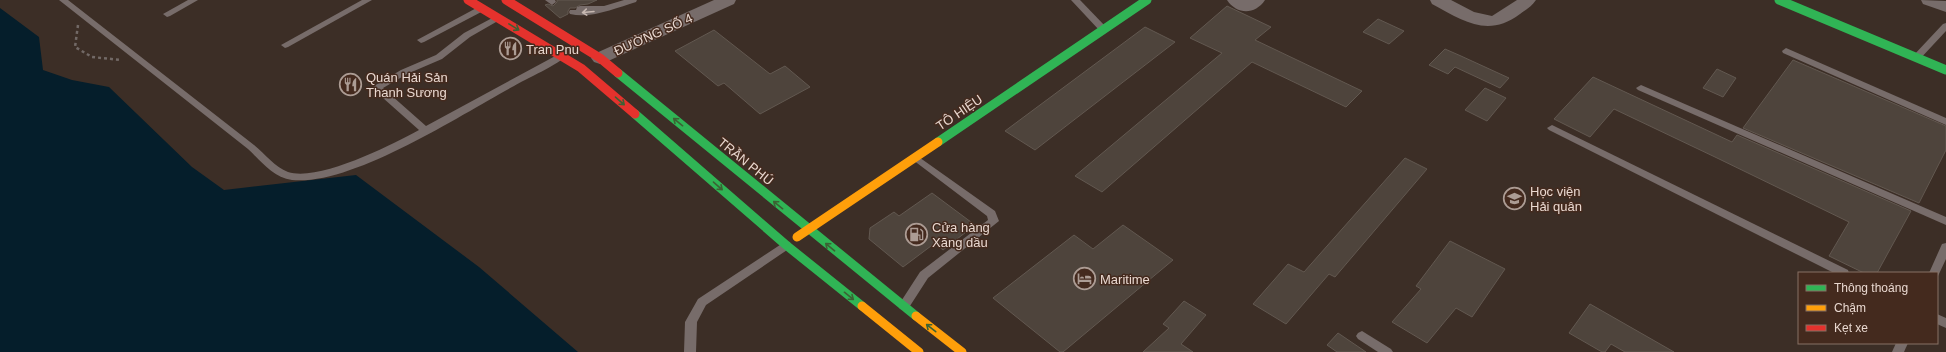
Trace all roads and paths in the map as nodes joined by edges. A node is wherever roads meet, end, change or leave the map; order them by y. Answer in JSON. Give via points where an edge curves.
{"nodes":[{"id":1,"x":63,"y":0,"type":"edge"},
{"id":2,"x":193,"y":0,"type":"edge"},
{"id":3,"x":368,"y":0,"type":"edge"},
{"id":4,"x":468,"y":0,"type":"edge"},
{"id":5,"x":506,"y":0,"type":"edge"},
{"id":6,"x":633,"y":0,"type":"edge"},
{"id":7,"x":728,"y":0,"type":"edge"},
{"id":8,"x":1075,"y":0,"type":"edge"},
{"id":9,"x":1147,"y":0,"type":"edge"},
{"id":10,"x":1235,"y":0,"type":"edge"},
{"id":11,"x":1257,"y":0,"type":"edge"},
{"id":12,"x":1438,"y":0,"type":"edge"},
{"id":13,"x":1528,"y":0,"type":"edge"},
{"id":14,"x":1779,"y":0,"type":"edge"},
{"id":15,"x":1929,"y":0,"type":"edge"},
{"id":16,"x":1946,"y":7,"type":"edge"},
{"id":17,"x":482,"y":8,"type":"junction"},
{"id":18,"x":577,"y":10,"type":"dead end"},
{"id":19,"x":167,"y":14,"type":"dead end"},
{"id":20,"x":499,"y":18,"type":"junction"},
{"id":21,"x":1946,"y":26,"type":"edge"},
{"id":22,"x":1103,"y":29,"type":"junction"},
{"id":23,"x":421,"y":40,"type":"dead end"},
{"id":24,"x":285,"y":45,"type":"dead end"},
{"id":25,"x":1786,"y":51,"type":"dead end"},
{"id":26,"x":562,"y":56,"type":"junction"},
{"id":27,"x":600,"y":58,"type":"junction"},
{"id":28,"x":1916,"y":58,"type":"junction"},
{"id":29,"x":581,"y":68,"type":"junction"},
{"id":30,"x":1946,"y":70,"type":"edge"},
{"id":31,"x":1641,"y":88,"type":"dead end"},
{"id":32,"x":1946,"y":122,"type":"edge"},
{"id":33,"x":1552,"y":128,"type":"dead end"},
{"id":34,"x":425,"y":130,"type":"junction"},
{"id":35,"x":916,"y":158,"type":"junction"},
{"id":36,"x":1946,"y":221,"type":"edge"},
{"id":37,"x":809,"y":229,"type":"junction"},
{"id":38,"x":786,"y":245,"type":"junction"},
{"id":39,"x":1946,"y":247,"type":"edge"},
{"id":40,"x":1842,"y":272,"type":"edge"},
{"id":41,"x":1934,"y":272,"type":"edge"},
{"id":42,"x":904,"y":306,"type":"junction"},
{"id":43,"x":1362,"y":336,"type":"dead end"},
{"id":44,"x":690,"y":352,"type":"edge"},
{"id":45,"x":919,"y":352,"type":"edge"},
{"id":46,"x":962,"y":352,"type":"edge"},
{"id":47,"x":1388,"y":352,"type":"edge"}],
"edges":[{"from":1,"to":34,"type":"lane","via":[[278,171],[292,176],[310,176],[334,170],[387,151]]},
{"from":2,"to":19,"type":"lane"},
{"from":3,"to":24,"type":"lane"},
{"from":4,"to":17,"type":"main road"},
{"from":5,"to":27,"type":"main road","name":"TRẦN PHÚ"},
{"from":6,"to":18,"type":"lane","via":[[605,9]]},
{"from":7,"to":27,"type":"street","name":"ĐƯỜNG SỐ 4"},
{"from":8,"to":22,"type":"lane"},
{"from":9,"to":22,"type":"main road","name":"TÔ HIỆU"},
{"from":10,"to":11,"type":"street","via":[[1247,7]]},
{"from":12,"to":13,"type":"street","via":[[1476,19],[1488,22],[1499,20]]},
{"from":14,"to":28,"type":"main road"},
{"from":15,"to":16,"type":"street"},
{"from":17,"to":20,"type":"main road"},
{"from":17,"to":23,"type":"lane"},
{"from":20,"to":26,"type":"main road","one_way":true},
{"from":20,"to":34,"type":"lane","via":[[467,35],[439,57],[408,69],[377,88]]},
{"from":21,"to":28,"type":"lane"},
{"from":22,"to":35,"type":"main road","name":"TÔ HIỆU"},
{"from":25,"to":32,"type":"lane"},
{"from":26,"to":29,"type":"main road"},
{"from":26,"to":34,"type":"lane"},
{"from":27,"to":29,"type":"main road"},
{"from":37,"to":27,"type":"main road","name":"TRẦN PHÚ","one_way":true},
{"from":28,"to":30,"type":"main road"},
{"from":29,"to":38,"type":"main road","one_way":true},
{"from":31,"to":36,"type":"lane"},
{"from":33,"to":40,"type":"lane"},
{"from":35,"to":37,"type":"main road","name":"TÔ HIỆU"},
{"from":35,"to":42,"type":"lane","via":[[991,214],[994,222],[924,275]]},
{"from":37,"to":38,"type":"main road","name":"TÔ HIỆU"},
{"from":42,"to":37,"type":"main road","name":"TRẦN PHÚ","one_way":true},
{"from":38,"to":44,"type":"lane","via":[[702,302],[691,322]]},
{"from":38,"to":45,"type":"main road","one_way":true},
{"from":39,"to":41,"type":"lane"},
{"from":46,"to":42,"type":"main road","name":"TRẦN PHÚ","one_way":true},
{"from":43,"to":47,"type":"lane"}]}
